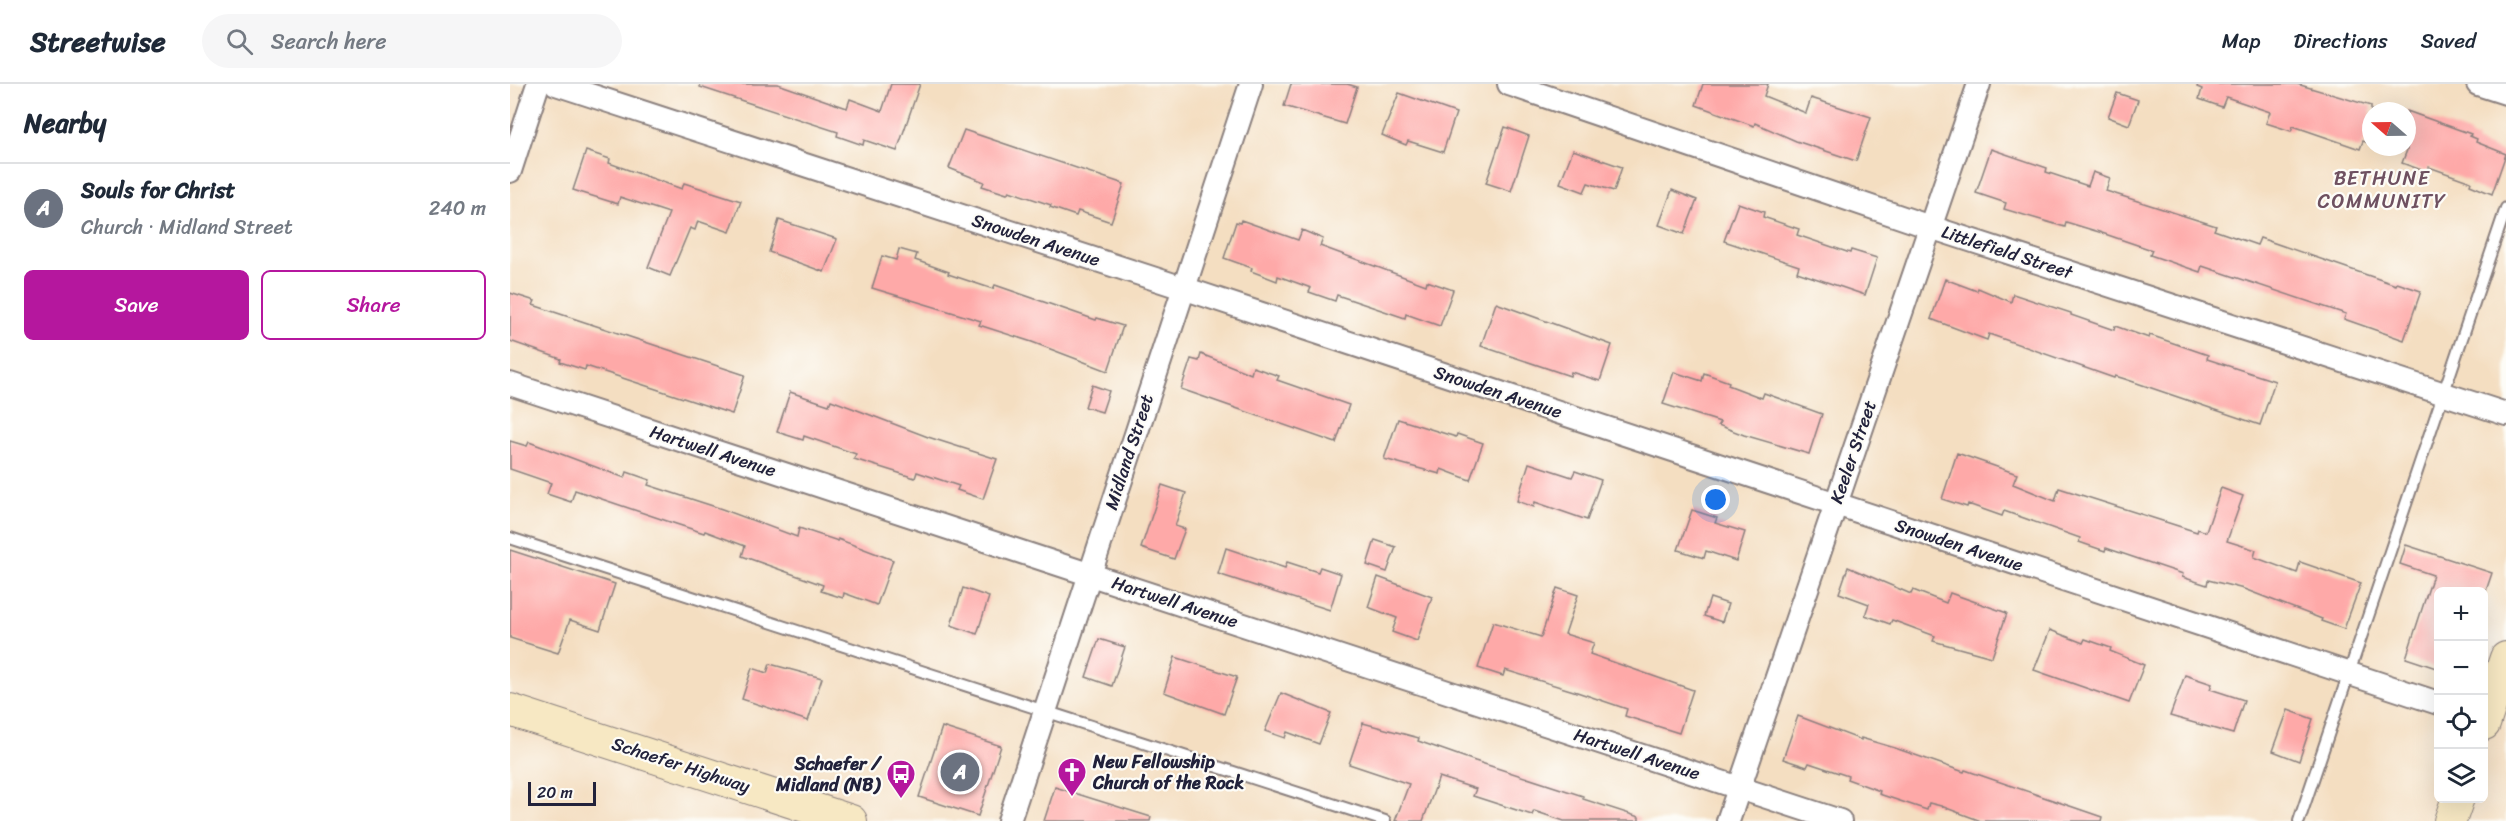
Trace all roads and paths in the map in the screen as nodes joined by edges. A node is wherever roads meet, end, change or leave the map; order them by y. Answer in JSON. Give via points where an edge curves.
{"nodes":[{"id":1,"x":538,"y":84,"type":"edge"},
{"id":2,"x":556,"y":84,"type":"edge"},
{"id":3,"x":1251,"y":84,"type":"edge"},
{"id":4,"x":1509,"y":84,"type":"edge"},
{"id":5,"x":1979,"y":84,"type":"edge"},
{"id":6,"x":2478,"y":84,"type":"edge"},
{"id":7,"x":2506,"y":93,"type":"edge"},
{"id":8,"x":510,"y":171,"type":"edge"},
{"id":9,"x":2506,"y":208,"type":"edge"},
{"id":10,"x":1930,"y":227,"type":"junction"},
{"id":11,"x":1183,"y":288,"type":"junction"},
{"id":12,"x":510,"y":384,"type":"edge"},
{"id":13,"x":2444,"y":394,"type":"junction"},
{"id":14,"x":2506,"y":414,"type":"edge"},
{"id":15,"x":1835,"y":504,"type":"junction"},
{"id":16,"x":510,"y":538,"type":"edge"},
{"id":17,"x":1090,"y":574,"type":"junction"},
{"id":18,"x":2506,"y":658,"type":"edge"},
{"id":19,"x":2350,"y":675,"type":"junction"},
{"id":20,"x":2434,"y":701,"type":"edge"},
{"id":21,"x":510,"y":710,"type":"edge"},
{"id":22,"x":1045,"y":711,"type":"junction"},
{"id":23,"x":2490,"y":721,"type":"edge"},
{"id":24,"x":1739,"y":788,"type":"junction"},
{"id":25,"x":2456,"y":803,"type":"edge"},
{"id":26,"x":851,"y":821,"type":"edge"},
{"id":27,"x":1009,"y":821,"type":"edge"},
{"id":28,"x":1385,"y":821,"type":"edge"},
{"id":29,"x":1728,"y":821,"type":"edge"},
{"id":30,"x":1840,"y":821,"type":"edge"},
{"id":31,"x":2299,"y":821,"type":"edge"},
{"id":32,"x":2450,"y":821,"type":"edge"}],
"edges":[{"from":1,"to":8,"type":"street"},
{"from":2,"to":11,"type":"street","name":"Snowden Avenue"},
{"from":3,"to":11,"type":"street","name":"Midland Street"},
{"from":4,"to":10,"type":"street","name":"Littlefield Street"},
{"from":5,"to":10,"type":"street","name":"Keeler Street"},
{"from":6,"to":7,"type":"street"},
{"from":9,"to":13,"type":"lane"},
{"from":10,"to":13,"type":"street","name":"Littlefield Street"},
{"from":10,"to":15,"type":"street","name":"Keeler Street"},
{"from":11,"to":15,"type":"street","name":"Snowden Avenue"},
{"from":11,"to":17,"type":"street","name":"Midland Street"},
{"from":12,"to":17,"type":"street","name":"Hartwell Avenue"},
{"from":13,"to":14,"type":"street","name":"Littlefield Street"},
{"from":13,"to":19,"type":"lane"},
{"from":15,"to":19,"type":"street","name":"Snowden Avenue"},
{"from":15,"to":24,"type":"street","name":"Keeler Street"},
{"from":16,"to":22,"type":"lane"},
{"from":17,"to":22,"type":"street","name":"Midland Street"},
{"from":17,"to":24,"type":"street","name":"Hartwell Avenue"},
{"from":18,"to":23,"type":"street"},
{"from":19,"to":20,"type":"street","name":"Snowden Avenue"},
{"from":19,"to":31,"type":"lane"},
{"from":21,"to":26,"type":"street","name":"Schaefer Highway"},
{"from":22,"to":27,"type":"street","name":"Midland Street"},
{"from":22,"to":28,"type":"lane"},
{"from":24,"to":29,"type":"street","name":"Keeler Street"},
{"from":24,"to":30,"type":"street","name":"Hartwell Avenue"},
{"from":25,"to":32,"type":"street"}]}
